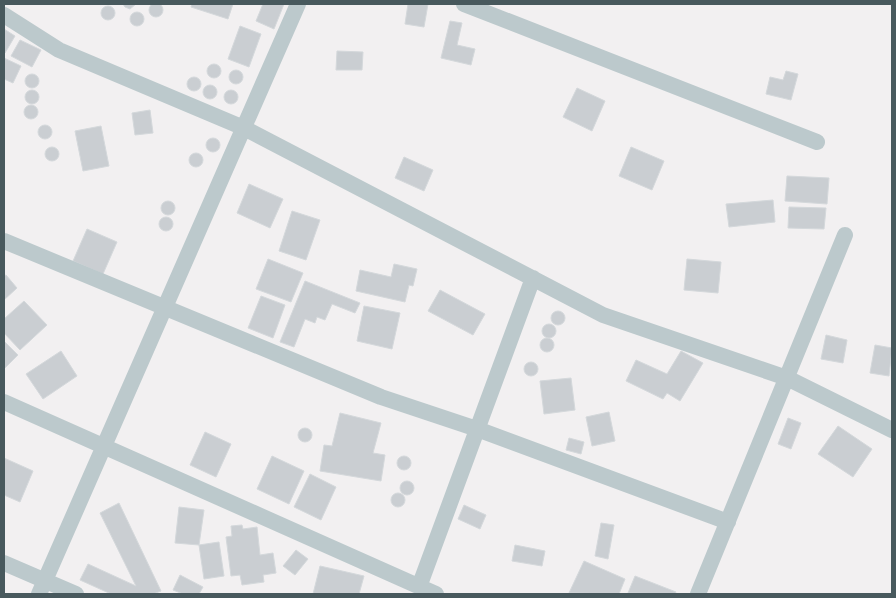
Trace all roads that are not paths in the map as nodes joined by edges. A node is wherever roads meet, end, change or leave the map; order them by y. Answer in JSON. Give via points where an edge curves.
{"nodes":[{"id":1,"x":298,"y":4,"type":"edge"},
{"id":2,"x":464,"y":4,"type":"edge"},
{"id":3,"x":4,"y":15,"type":"edge"},
{"id":4,"x":244,"y":128,"type":"junction"},
{"id":5,"x":817,"y":142,"type":"dead end"},
{"id":6,"x":845,"y":235,"type":"dead end"},
{"id":7,"x":4,"y":241,"type":"edge"},
{"id":8,"x":533,"y":278,"type":"junction"},
{"id":9,"x":165,"y":308,"type":"junction"},
{"id":10,"x":787,"y":378,"type":"junction"},
{"id":11,"x":4,"y":402,"type":"edge"},
{"id":12,"x":477,"y":429,"type":"junction"},
{"id":13,"x":892,"y":430,"type":"edge"},
{"id":14,"x":104,"y":447,"type":"junction"},
{"id":15,"x":728,"y":522,"type":"junction"},
{"id":16,"x":4,"y":563,"type":"edge"},
{"id":17,"x":419,"y":587,"type":"junction"},
{"id":18,"x":42,"y":588,"type":"edge"},
{"id":19,"x":76,"y":594,"type":"edge"},
{"id":20,"x":436,"y":594,"type":"edge"},
{"id":21,"x":698,"y":594,"type":"edge"}],
"edges":[{"from":1,"to":4,"type":"street"},
{"from":2,"to":5,"type":"street"},
{"from":3,"to":4,"type":"street","via":[[59,50]]},
{"from":4,"to":8,"type":"street"},
{"from":4,"to":9,"type":"street"},
{"from":6,"to":10,"type":"street"},
{"from":7,"to":9,"type":"street"},
{"from":8,"to":10,"type":"street","via":[[603,315]]},
{"from":8,"to":12,"type":"street"},
{"from":9,"to":12,"type":"street","via":[[381,396]]},
{"from":9,"to":14,"type":"street"},
{"from":10,"to":13,"type":"street"},
{"from":10,"to":15,"type":"street"},
{"from":11,"to":14,"type":"street"},
{"from":12,"to":15,"type":"street"},
{"from":12,"to":17,"type":"street"},
{"from":14,"to":17,"type":"street"},
{"from":14,"to":18,"type":"street"},
{"from":15,"to":21,"type":"street"},
{"from":16,"to":18,"type":"street"},
{"from":17,"to":20,"type":"street"},
{"from":18,"to":19,"type":"street"}]}
